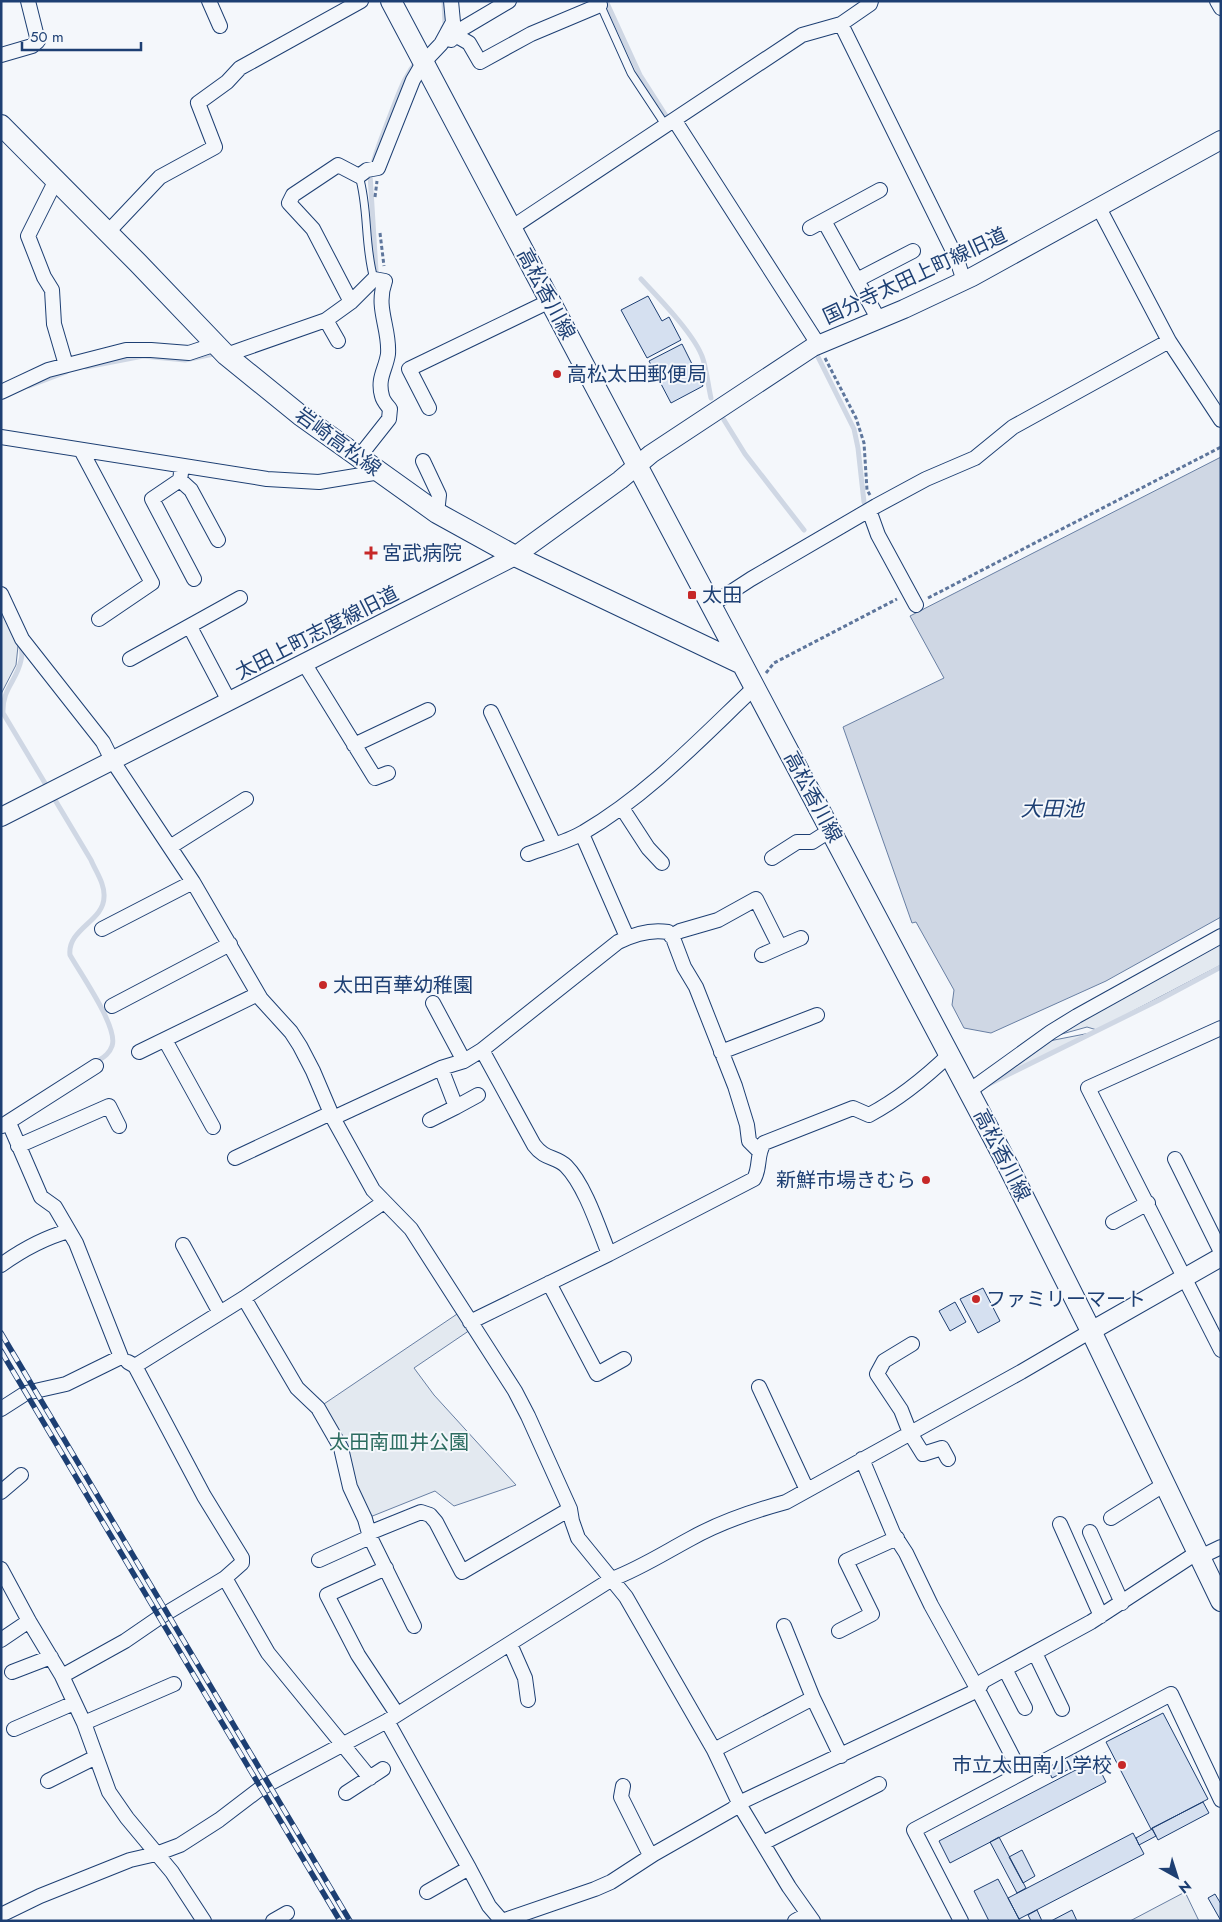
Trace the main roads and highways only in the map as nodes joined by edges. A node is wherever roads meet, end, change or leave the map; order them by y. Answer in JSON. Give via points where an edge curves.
{"nodes":[{"id":1,"x":391,"y":1,"type":"edge"},
{"id":2,"x":1,"y":126,"type":"edge"},
{"id":3,"x":742,"y":664,"type":"junction"},
{"id":4,"x":1221,"y":1600,"type":"edge"}],
"edges":[{"from":1,"to":3,"type":"main road","name":"高松香川線"},
{"from":2,"to":3,"type":"main road","name":"岩崎高松線","via":[[221,350],[300,415],[437,513],[514,556]]},
{"from":3,"to":4,"type":"main road","name":"高松香川線","via":[[969,1091],[1091,1331]]}]}
